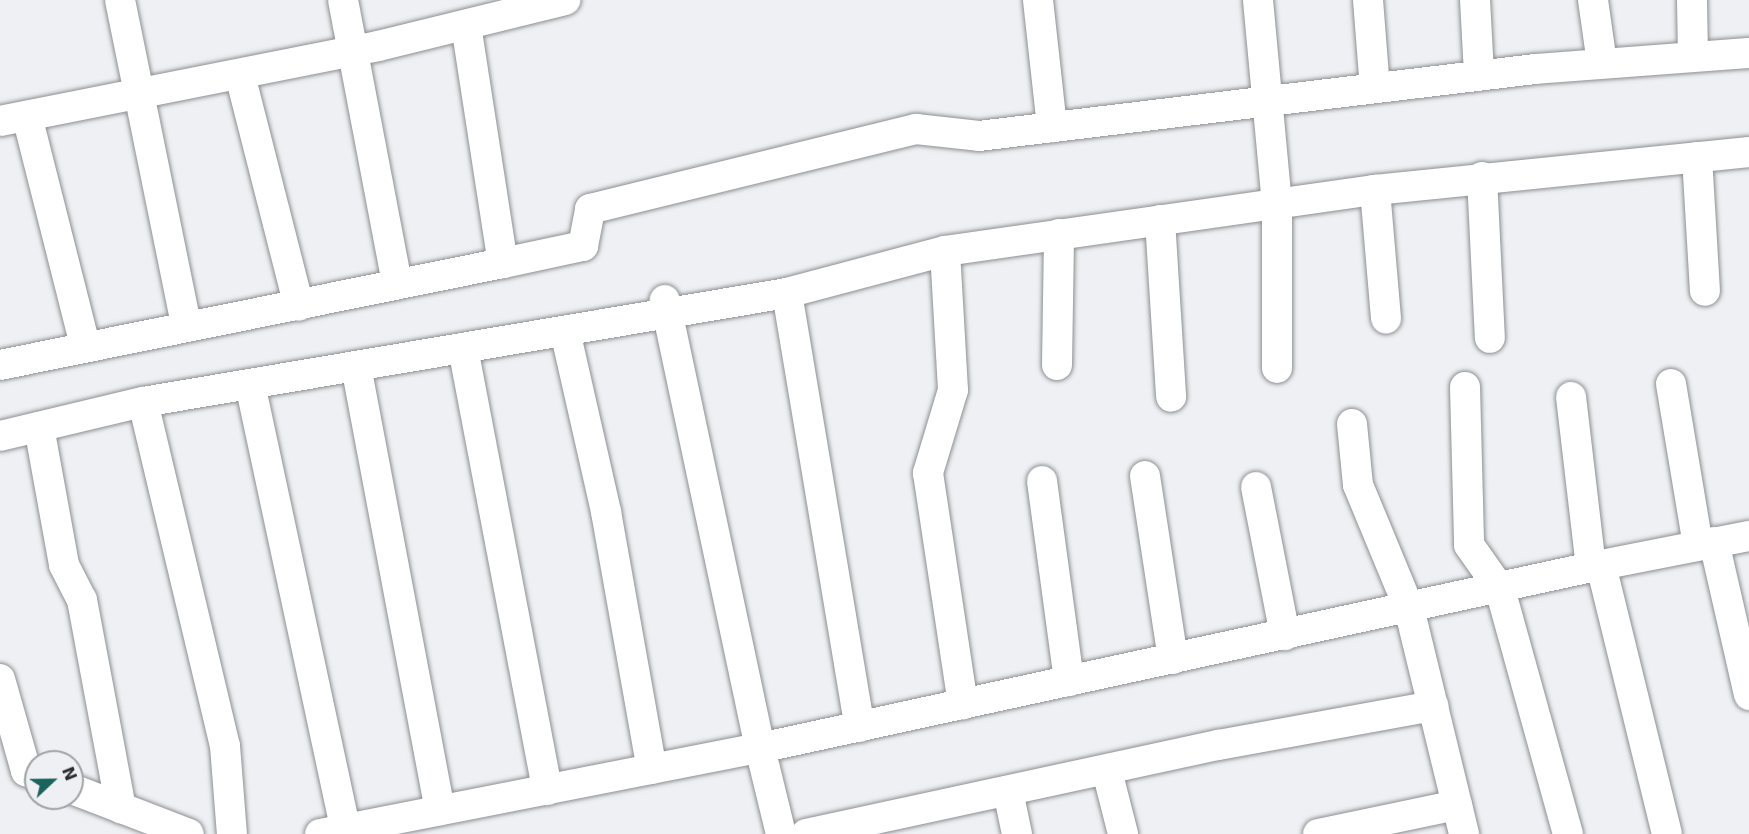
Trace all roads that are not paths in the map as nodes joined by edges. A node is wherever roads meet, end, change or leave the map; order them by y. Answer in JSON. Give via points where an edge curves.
{"nodes":[{"id":1,"x":120,"y":0,"type":"edge"},
{"id":2,"x":344,"y":0,"type":"edge"},
{"id":3,"x":565,"y":0,"type":"edge"},
{"id":4,"x":1038,"y":0,"type":"edge"},
{"id":5,"x":1258,"y":0,"type":"edge"},
{"id":6,"x":1368,"y":0,"type":"edge"},
{"id":7,"x":1475,"y":0,"type":"edge"},
{"id":8,"x":1593,"y":0,"type":"edge"},
{"id":9,"x":1692,"y":0,"type":"edge"},
{"id":10,"x":466,"y":25,"type":"junction"},
{"id":11,"x":349,"y":52,"type":"junction"},
{"id":12,"x":1749,"y":53,"type":"edge"},
{"id":13,"x":1693,"y":56,"type":"junction"},
{"id":14,"x":1602,"y":63,"type":"junction"},
{"id":15,"x":240,"y":75,"type":"junction"},
{"id":16,"x":1479,"y":75,"type":"junction"},
{"id":17,"x":1375,"y":88,"type":"junction"},
{"id":18,"x":141,"y":94,"type":"junction"},
{"id":19,"x":1271,"y":100,"type":"junction"},
{"id":20,"x":14,"y":119,"type":"edge"},
{"id":21,"x":1052,"y":127,"type":"junction"},
{"id":22,"x":1749,"y":152,"type":"edge"},
{"id":23,"x":1697,"y":157,"type":"junction"},
{"id":24,"x":1482,"y":177,"type":"junction"},
{"id":25,"x":1375,"y":190,"type":"junction"},
{"id":26,"x":1277,"y":204,"type":"junction"},
{"id":27,"x":1160,"y":220,"type":"junction"},
{"id":28,"x":1059,"y":234,"type":"junction"},
{"id":29,"x":945,"y":251,"type":"junction"},
{"id":30,"x":503,"y":263,"type":"junction"},
{"id":31,"x":397,"y":284,"type":"junction"},
{"id":32,"x":1705,"y":291,"type":"dead end"},
{"id":33,"x":787,"y":293,"type":"junction"},
{"id":34,"x":299,"y":306,"type":"junction"},
{"id":35,"x":666,"y":307,"type":"junction"},
{"id":36,"x":1386,"y":319,"type":"dead end"},
{"id":37,"x":186,"y":324,"type":"junction"},
{"id":38,"x":565,"y":331,"type":"junction"},
{"id":39,"x":1490,"y":338,"type":"dead end"},
{"id":40,"x":85,"y":346,"type":"junction"},
{"id":41,"x":463,"y":348,"type":"junction"},
{"id":42,"x":0,"y":365,"type":"edge"},
{"id":43,"x":1057,"y":365,"type":"dead end"},
{"id":44,"x":356,"y":366,"type":"junction"},
{"id":45,"x":1277,"y":368,"type":"dead end"},
{"id":46,"x":250,"y":384,"type":"junction"},
{"id":47,"x":1671,"y":384,"type":"dead end"},
{"id":48,"x":1465,"y":387,"type":"dead end"},
{"id":49,"x":1571,"y":396,"type":"dead end"},
{"id":50,"x":1171,"y":397,"type":"dead end"},
{"id":51,"x":143,"y":402,"type":"junction"},
{"id":52,"x":1352,"y":424,"type":"dead end"},
{"id":53,"x":39,"y":427,"type":"junction"},
{"id":54,"x":0,"y":436,"type":"edge"},
{"id":55,"x":1146,"y":476,"type":"dead end"},
{"id":56,"x":1042,"y":481,"type":"dead end"},
{"id":57,"x":1256,"y":487,"type":"dead end"},
{"id":58,"x":1749,"y":536,"type":"edge"},
{"id":59,"x":1706,"y":543,"type":"junction"},
{"id":60,"x":1596,"y":566,"type":"junction"},
{"id":61,"x":1500,"y":589,"type":"junction"},
{"id":62,"x":1409,"y":608,"type":"junction"},
{"id":63,"x":1285,"y":635,"type":"junction"},
{"id":64,"x":1173,"y":659,"type":"junction"},
{"id":65,"x":0,"y":678,"type":"edge"},
{"id":66,"x":1069,"y":681,"type":"junction"},
{"id":67,"x":1749,"y":694,"type":"edge"},
{"id":68,"x":963,"y":704,"type":"junction"},
{"id":69,"x":1433,"y":706,"type":"junction"},
{"id":70,"x":860,"y":727,"type":"junction"},
{"id":71,"x":760,"y":748,"type":"junction"},
{"id":72,"x":21,"y":769,"type":"edge"},
{"id":73,"x":652,"y":769,"type":"junction"},
{"id":74,"x":1107,"y":771,"type":"junction"},
{"id":75,"x":547,"y":790,"type":"junction"},
{"id":76,"x":1008,"y":791,"type":"junction"},
{"id":77,"x":84,"y":794,"type":"edge"},
{"id":78,"x":1457,"y":805,"type":"junction"},
{"id":79,"x":121,"y":808,"type":"junction"},
{"id":80,"x":440,"y":810,"type":"junction"},
{"id":81,"x":904,"y":824,"type":"edge"},
{"id":82,"x":332,"y":831,"type":"edge"},
{"id":83,"x":1334,"y":832,"type":"edge"},
{"id":84,"x":189,"y":834,"type":"edge"},
{"id":85,"x":232,"y":834,"type":"edge"},
{"id":86,"x":781,"y":834,"type":"edge"},
{"id":87,"x":806,"y":834,"type":"edge"},
{"id":88,"x":1017,"y":834,"type":"edge"},
{"id":89,"x":1123,"y":834,"type":"edge"},
{"id":90,"x":1464,"y":834,"type":"edge"},
{"id":91,"x":1568,"y":834,"type":"edge"},
{"id":92,"x":1668,"y":834,"type":"edge"}],
"edges":[{"from":1,"to":18,"type":"street"},
{"from":2,"to":11,"type":"street"},
{"from":3,"to":10,"type":"street"},
{"from":4,"to":21,"type":"street"},
{"from":5,"to":19,"type":"street"},
{"from":6,"to":17,"type":"street"},
{"from":7,"to":16,"type":"street"},
{"from":8,"to":14,"type":"street"},
{"from":9,"to":13,"type":"street"},
{"from":10,"to":11,"type":"street"},
{"from":10,"to":30,"type":"street"},
{"from":11,"to":15,"type":"street"},
{"from":11,"to":31,"type":"street"},
{"from":12,"to":13,"type":"street"},
{"from":13,"to":14,"type":"street"},
{"from":14,"to":16,"type":"street"},
{"from":15,"to":18,"type":"street"},
{"from":15,"to":34,"type":"street"},
{"from":16,"to":17,"type":"street"},
{"from":17,"to":19,"type":"street"},
{"from":18,"to":20,"type":"street"},
{"from":18,"to":37,"type":"street"},
{"from":19,"to":21,"type":"street"},
{"from":19,"to":26,"type":"street"},
{"from":20,"to":40,"type":"street"},
{"from":21,"to":30,"type":"street","via":[[980,136],[916,129],[713,178],[590,209],[583,246]]},
{"from":22,"to":23,"type":"street"},
{"from":23,"to":24,"type":"street"},
{"from":23,"to":32,"type":"street"},
{"from":24,"to":25,"type":"street"},
{"from":24,"to":39,"type":"street"},
{"from":25,"to":26,"type":"street"},
{"from":25,"to":36,"type":"street"},
{"from":26,"to":27,"type":"street"},
{"from":26,"to":45,"type":"street"},
{"from":27,"to":28,"type":"street"},
{"from":27,"to":50,"type":"street"},
{"from":28,"to":29,"type":"street"},
{"from":28,"to":43,"type":"street"},
{"from":29,"to":33,"type":"street"},
{"from":29,"to":68,"type":"street","via":[[953,390],[928,473]]},
{"from":30,"to":31,"type":"street"},
{"from":31,"to":34,"type":"street"},
{"from":33,"to":35,"type":"street"},
{"from":33,"to":70,"type":"street"},
{"from":34,"to":37,"type":"street"},
{"from":35,"to":38,"type":"street"},
{"from":35,"to":71,"type":"street"},
{"from":37,"to":40,"type":"street"},
{"from":38,"to":41,"type":"street"},
{"from":38,"to":73,"type":"street","via":[[606,512]]},
{"from":40,"to":42,"type":"street"},
{"from":41,"to":44,"type":"street"},
{"from":41,"to":75,"type":"street"},
{"from":44,"to":46,"type":"street"},
{"from":44,"to":80,"type":"street"},
{"from":46,"to":51,"type":"street"},
{"from":46,"to":82,"type":"street"},
{"from":47,"to":59,"type":"street"},
{"from":48,"to":61,"type":"street","via":[[1469,545]]},
{"from":49,"to":60,"type":"street"},
{"from":51,"to":53,"type":"street"},
{"from":51,"to":85,"type":"street","via":[[225,746]]},
{"from":52,"to":62,"type":"street","via":[[1358,484]]},
{"from":53,"to":54,"type":"street"},
{"from":53,"to":79,"type":"street","via":[[64,565],[82,600]]},
{"from":55,"to":64,"type":"street"},
{"from":56,"to":66,"type":"street"},
{"from":57,"to":63,"type":"street"},
{"from":58,"to":59,"type":"street"},
{"from":59,"to":60,"type":"street"},
{"from":59,"to":67,"type":"street"},
{"from":60,"to":61,"type":"street"},
{"from":60,"to":92,"type":"street"},
{"from":61,"to":62,"type":"street"},
{"from":61,"to":91,"type":"street"},
{"from":62,"to":63,"type":"street"},
{"from":62,"to":69,"type":"street"},
{"from":63,"to":64,"type":"street"},
{"from":64,"to":66,"type":"street"},
{"from":65,"to":72,"type":"street"},
{"from":66,"to":68,"type":"street"},
{"from":68,"to":70,"type":"street"},
{"from":69,"to":74,"type":"street"},
{"from":69,"to":78,"type":"street"},
{"from":70,"to":71,"type":"street"},
{"from":71,"to":73,"type":"street"},
{"from":71,"to":86,"type":"street"},
{"from":73,"to":75,"type":"street"},
{"from":74,"to":76,"type":"street"},
{"from":74,"to":89,"type":"street"},
{"from":75,"to":80,"type":"street"},
{"from":76,"to":81,"type":"street"},
{"from":76,"to":88,"type":"street"},
{"from":77,"to":79,"type":"street"},
{"from":78,"to":83,"type":"street"},
{"from":78,"to":90,"type":"street"},
{"from":79,"to":84,"type":"street"},
{"from":80,"to":82,"type":"street"},
{"from":81,"to":87,"type":"street"}]}
